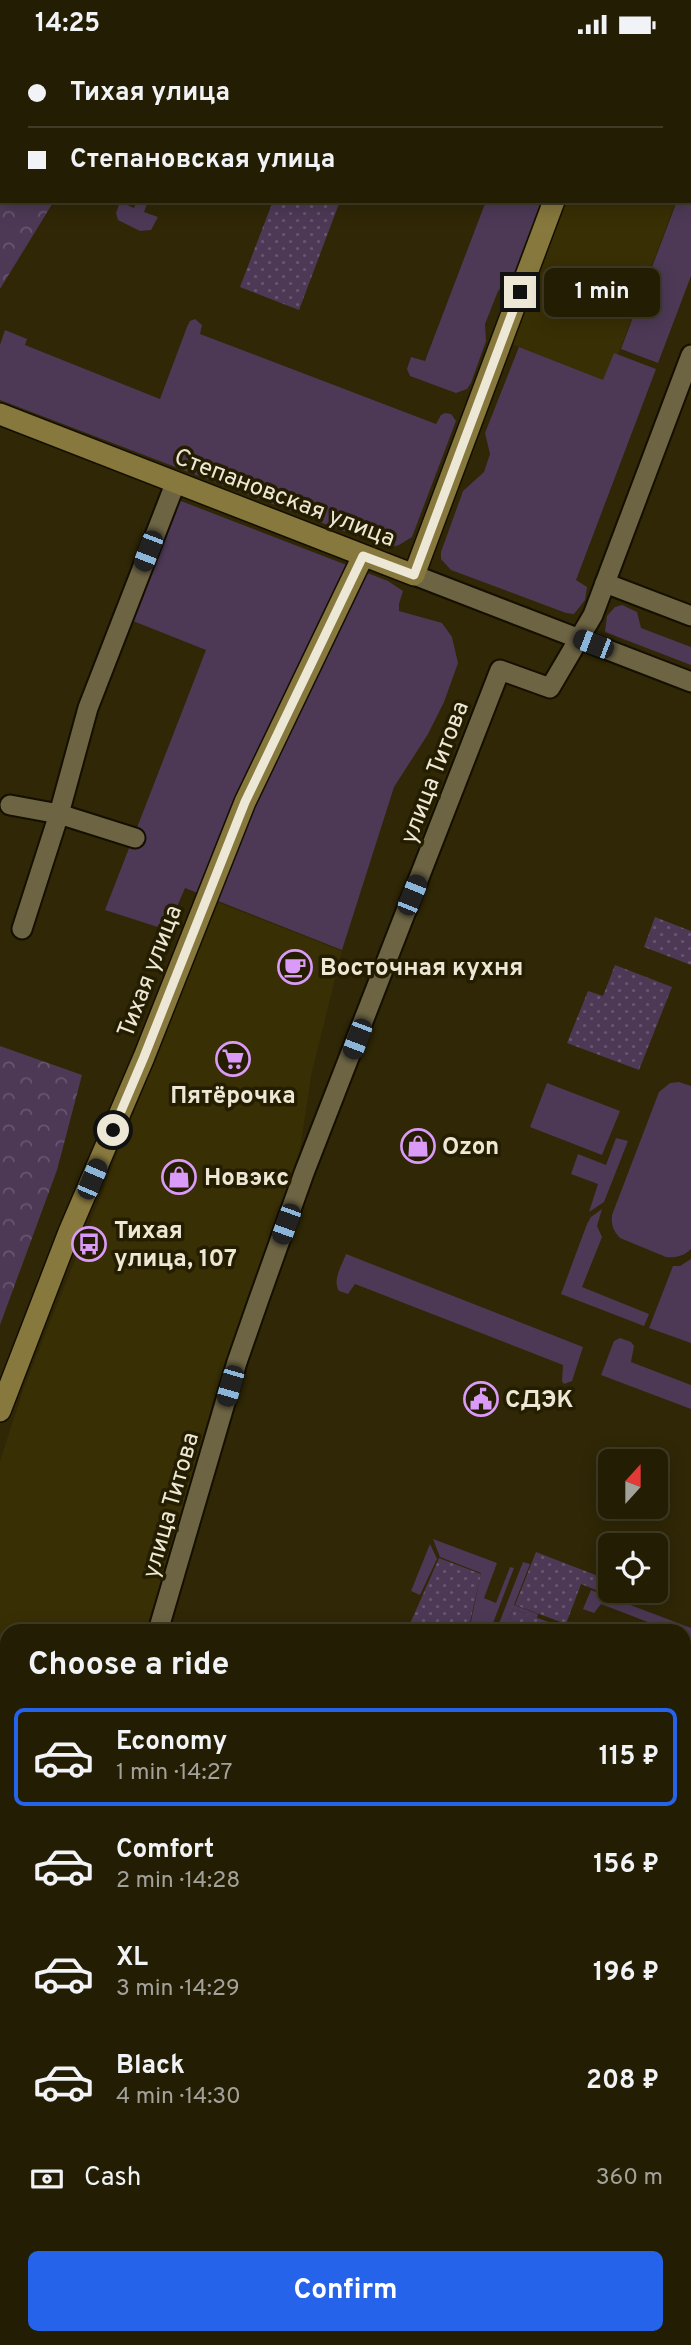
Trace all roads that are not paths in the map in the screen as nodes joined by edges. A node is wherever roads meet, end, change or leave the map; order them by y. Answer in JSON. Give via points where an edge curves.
{"nodes":[{"id":1,"x":553,"y":203,"type":"edge"},
{"id":2,"x":691,"y":355,"type":"edge"},
{"id":3,"x":0,"y":414,"type":"edge"},
{"id":4,"x":175,"y":484,"type":"junction"},
{"id":5,"x":363,"y":556,"type":"junction"},
{"id":6,"x":414,"y":575,"type":"junction"},
{"id":7,"x":605,"y":583,"type":"junction"},
{"id":8,"x":691,"y":616,"type":"edge"},
{"id":9,"x":579,"y":639,"type":"junction"},
{"id":10,"x":691,"y":682,"type":"edge"},
{"id":11,"x":10,"y":806,"type":"dead end"},
{"id":12,"x":59,"y":814,"type":"junction"},
{"id":13,"x":135,"y":838,"type":"dead end"},
{"id":14,"x":22,"y":929,"type":"dead end"},
{"id":15,"x":0,"y":1411,"type":"edge"},
{"id":16,"x":160,"y":1624,"type":"edge"}],
"edges":[{"from":1,"to":6,"type":"street","name":"Степановская улица"},
{"from":2,"to":7,"type":"street"},
{"from":3,"to":4,"type":"street","name":"Степановская улица"},
{"from":4,"to":5,"type":"street","name":"Степановская улица"},
{"from":4,"to":12,"type":"street","via":[[88,708]]},
{"from":5,"to":6,"type":"street","name":"Степановская улица"},
{"from":5,"to":15,"type":"street","name":"Тихая улица","via":[[245,802]]},
{"from":6,"to":9,"type":"street"},
{"from":7,"to":8,"type":"street"},
{"from":7,"to":9,"type":"street"},
{"from":9,"to":10,"type":"street"},
{"from":9,"to":16,"type":"street","name":"улица Титова","via":[[550,688],[500,670],[277,1249],[237,1362]]},
{"from":11,"to":12,"type":"street"},
{"from":12,"to":13,"type":"street"},
{"from":12,"to":14,"type":"street"}]}
